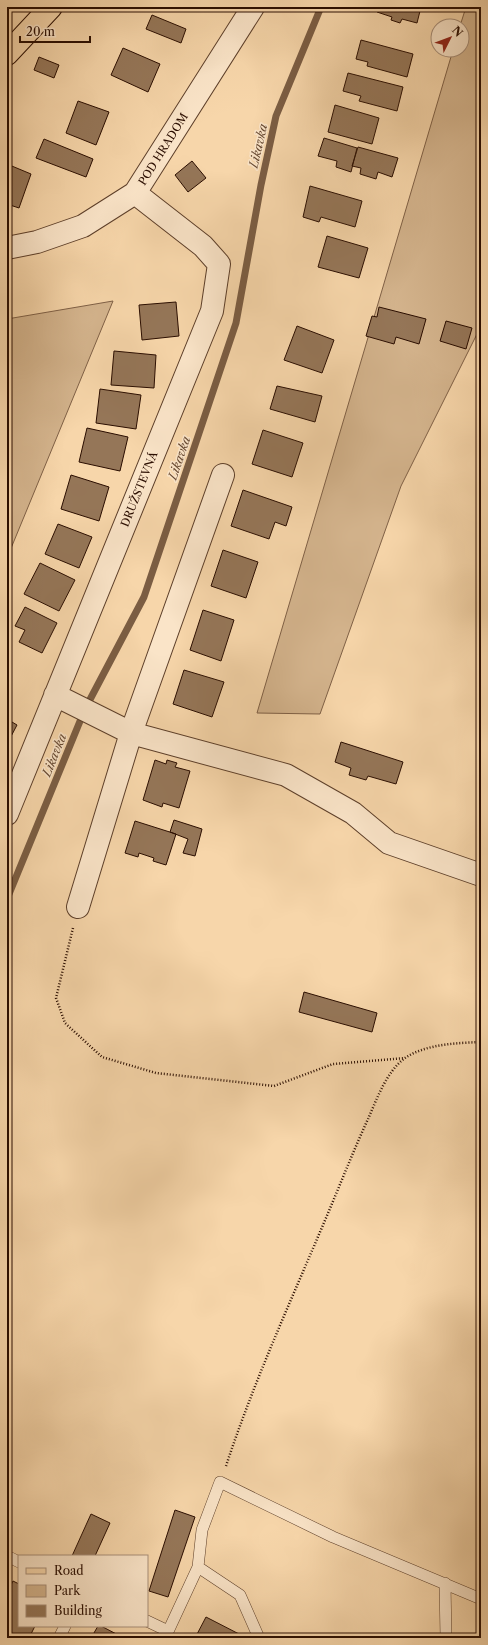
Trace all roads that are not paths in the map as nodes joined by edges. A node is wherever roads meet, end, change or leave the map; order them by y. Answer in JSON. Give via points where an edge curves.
{"nodes":[{"id":1,"x":51,"y":7,"type":"edge"},
{"id":2,"x":253,"y":7,"type":"edge"},
{"id":3,"x":7,"y":54,"type":"edge"},
{"id":4,"x":135,"y":193,"type":"junction"},
{"id":5,"x":7,"y":248,"type":"edge"},
{"id":6,"x":223,"y":474,"type":"dead end"},
{"id":7,"x":55,"y":695,"type":"junction"},
{"id":8,"x":132,"y":733,"type":"junction"},
{"id":9,"x":7,"y":814,"type":"edge"},
{"id":10,"x":481,"y":874,"type":"edge"},
{"id":11,"x":78,"y":908,"type":"road end"},
{"id":12,"x":7,"y":1556,"type":"edge"},
{"id":13,"x":18,"y":1562,"type":"edge"},
{"id":14,"x":198,"y":1567,"type":"junction"},
{"id":15,"x":445,"y":1583,"type":"junction"},
{"id":16,"x":481,"y":1599,"type":"edge"},
{"id":17,"x":148,"y":1622,"type":"edge"},
{"id":18,"x":64,"y":1627,"type":"edge"},
{"id":19,"x":166,"y":1634,"type":"edge"},
{"id":20,"x":59,"y":1638,"type":"edge"},
{"id":21,"x":259,"y":1638,"type":"edge"},
{"id":22,"x":446,"y":1638,"type":"edge"}],
"edges":[{"from":1,"to":3,"type":"main road"},
{"from":2,"to":4,"type":"street","name":"POD HRADOM"},
{"from":4,"to":5,"type":"street","name":"POD HRADOM","via":[[83,226],[37,242]]},
{"from":4,"to":7,"type":"street","name":"DRUŽSTEVNÁ","via":[[203,246],[219,264],[212,311]]},
{"from":6,"to":8,"type":"street"},
{"from":7,"to":8,"type":"street"},
{"from":7,"to":9,"type":"street","name":"DRUŽSTEVNÁ"},
{"from":8,"to":10,"type":"street","via":[[286,775],[353,813],[389,843]]},
{"from":8,"to":11,"type":"street"},
{"from":12,"to":13,"type":"lane"},
{"from":14,"to":15,"type":"lane","via":[[202,1530],[220,1482],[333,1537]]},
{"from":14,"to":19,"type":"lane"},
{"from":14,"to":21,"type":"lane","via":[[240,1595]]},
{"from":15,"to":16,"type":"lane"},
{"from":15,"to":22,"type":"lane"},
{"from":17,"to":19,"type":"lane"},
{"from":18,"to":20,"type":"lane"}]}
